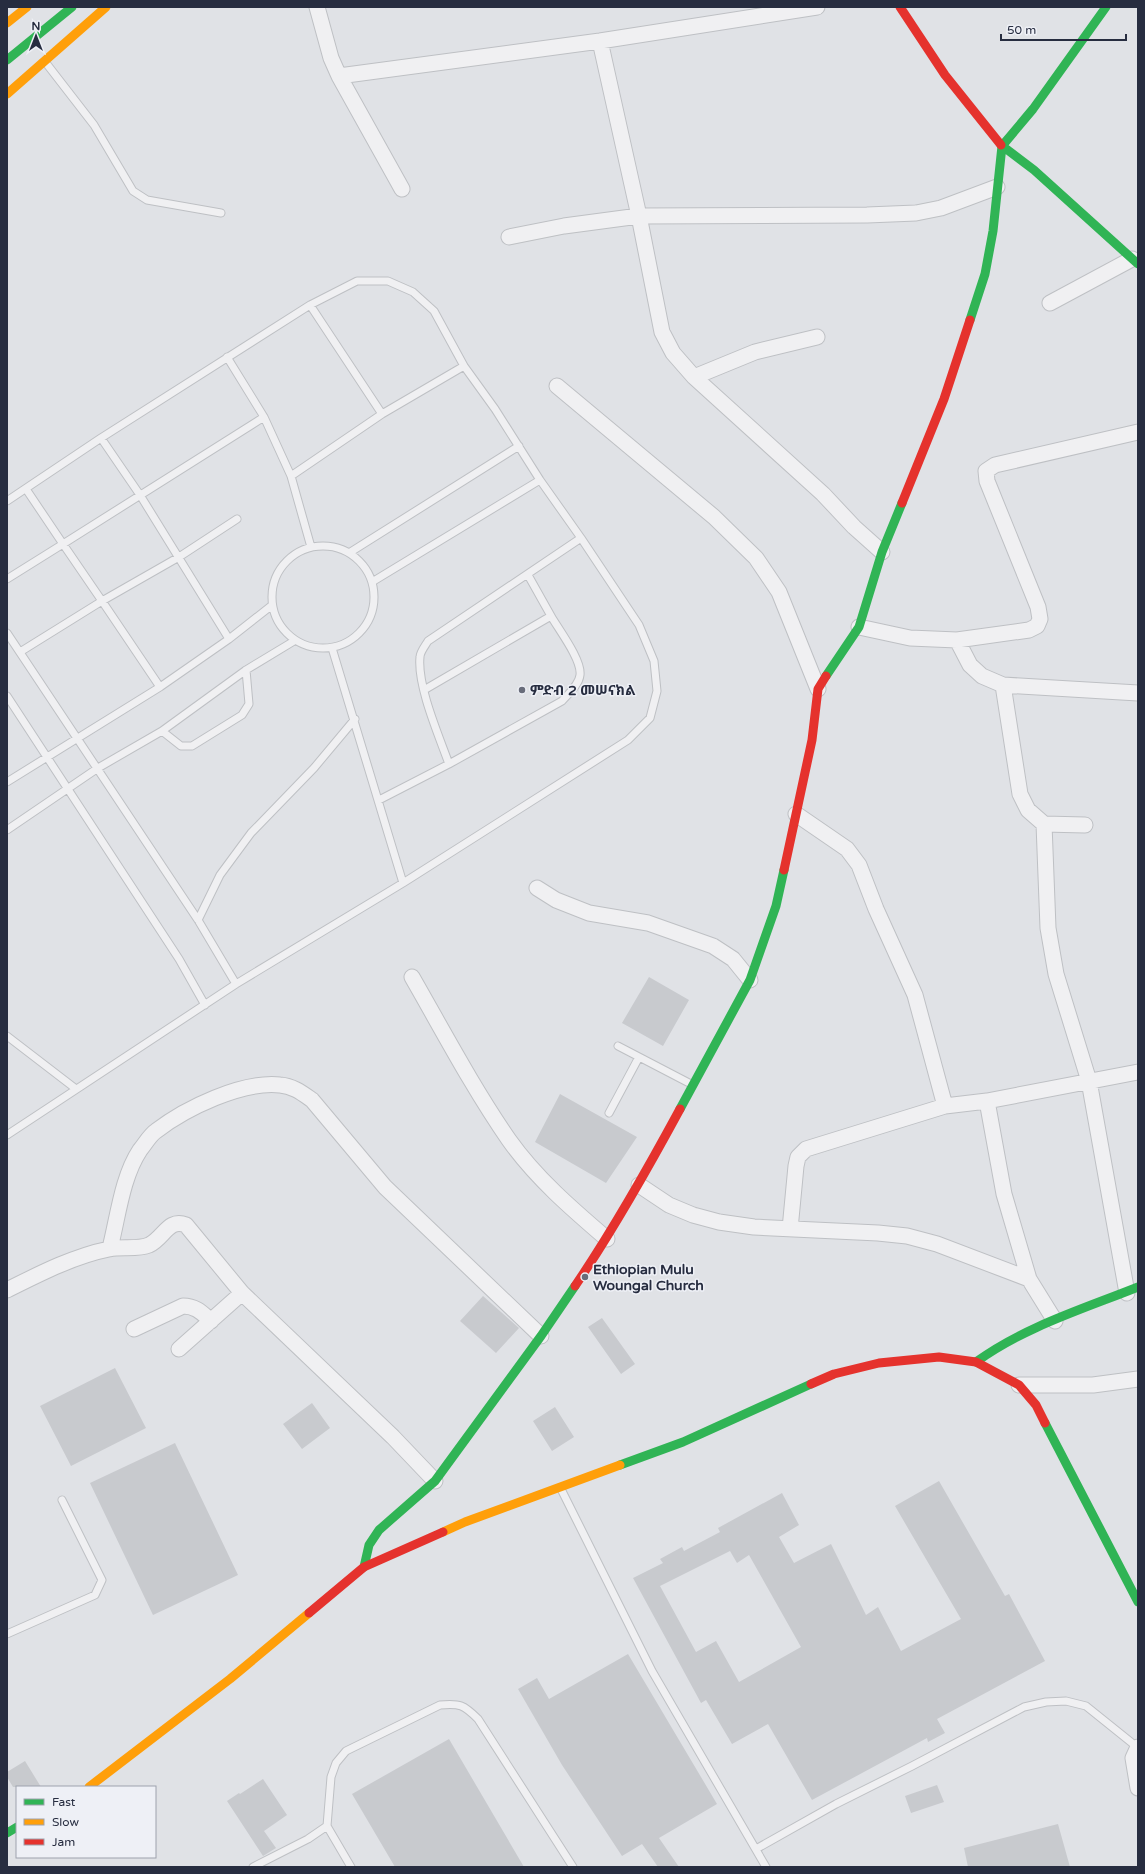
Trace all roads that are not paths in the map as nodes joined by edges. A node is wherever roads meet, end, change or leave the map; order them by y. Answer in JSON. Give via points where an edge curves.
{"nodes":[{"id":1,"x":27,"y":7,"type":"edge"},
{"id":2,"x":72,"y":7,"type":"edge"},
{"id":3,"x":106,"y":7,"type":"edge"},
{"id":4,"x":317,"y":7,"type":"edge"},
{"id":5,"x":817,"y":7,"type":"edge"},
{"id":6,"x":900,"y":7,"type":"edge"},
{"id":7,"x":1106,"y":7,"type":"edge"},
{"id":8,"x":7,"y":23,"type":"edge"},
{"id":9,"x":600,"y":42,"type":"junction"},
{"id":10,"x":7,"y":60,"type":"edge"},
{"id":11,"x":44,"y":61,"type":"junction"},
{"id":12,"x":339,"y":76,"type":"junction"},
{"id":13,"x":7,"y":94,"type":"edge"},
{"id":14,"x":1002,"y":146,"type":"junction"},
{"id":15,"x":996,"y":186,"type":"junction"},
{"id":16,"x":402,"y":189,"type":"dead end"},
{"id":17,"x":221,"y":213,"type":"dead end"},
{"id":18,"x":639,"y":216,"type":"junction"},
{"id":19,"x":509,"y":237,"type":"dead end"},
{"id":20,"x":1135,"y":262,"type":"edge"},
{"id":21,"x":1050,"y":303,"type":"dead end"},
{"id":22,"x":310,"y":305,"type":"junction"},
{"id":23,"x":817,"y":337,"type":"dead end"},
{"id":24,"x":228,"y":357,"type":"junction"},
{"id":25,"x":464,"y":366,"type":"junction"},
{"id":26,"x":694,"y":377,"type":"junction"},
{"id":27,"x":557,"y":386,"type":"dead end"},
{"id":28,"x":382,"y":414,"type":"junction"},
{"id":29,"x":264,"y":417,"type":"junction"},
{"id":30,"x":1138,"y":432,"type":"edge"},
{"id":31,"x":101,"y":438,"type":"junction"},
{"id":32,"x":519,"y":446,"type":"junction"},
{"id":33,"x":291,"y":476,"type":"junction"},
{"id":34,"x":540,"y":480,"type":"junction"},
{"id":35,"x":26,"y":489,"type":"junction"},
{"id":36,"x":140,"y":495,"type":"junction"},
{"id":37,"x":7,"y":501,"type":"edge"},
{"id":38,"x":237,"y":519,"type":"dead end"},
{"id":39,"x":581,"y":538,"type":"junction"},
{"id":40,"x":63,"y":544,"type":"junction"},
{"id":41,"x":311,"y":547,"type":"junction"},
{"id":42,"x":882,"y":552,"type":"junction"},
{"id":43,"x":350,"y":553,"type":"junction"},
{"id":44,"x":179,"y":556,"type":"junction"},
{"id":45,"x":528,"y":575,"type":"junction"},
{"id":46,"x":7,"y":579,"type":"edge"},
{"id":47,"x":372,"y":582,"type":"junction"},
{"id":48,"x":102,"y":601,"type":"junction"},
{"id":49,"x":271,"y":606,"type":"junction"},
{"id":50,"x":551,"y":616,"type":"junction"},
{"id":51,"x":859,"y":627,"type":"junction"},
{"id":52,"x":7,"y":632,"type":"edge"},
{"id":53,"x":229,"y":639,"type":"junction"},
{"id":54,"x":957,"y":640,"type":"junction"},
{"id":55,"x":294,"y":641,"type":"junction"},
{"id":56,"x":332,"y":648,"type":"junction"},
{"id":57,"x":20,"y":652,"type":"junction"},
{"id":58,"x":246,"y":670,"type":"junction"},
{"id":59,"x":1003,"y":685,"type":"junction"},
{"id":60,"x":160,"y":687,"type":"junction"},
{"id":61,"x":818,"y":689,"type":"junction"},
{"id":62,"x":424,"y":690,"type":"junction"},
{"id":63,"x":1138,"y":693,"type":"edge"},
{"id":64,"x":7,"y":696,"type":"edge"},
{"id":65,"x":355,"y":719,"type":"junction"},
{"id":66,"x":162,"y":731,"type":"junction"},
{"id":67,"x":77,"y":740,"type":"junction"},
{"id":68,"x":46,"y":757,"type":"junction"},
{"id":69,"x":449,"y":764,"type":"junction"},
{"id":70,"x":98,"y":768,"type":"junction"},
{"id":71,"x":7,"y":782,"type":"edge"},
{"id":72,"x":67,"y":789,"type":"junction"},
{"id":73,"x":379,"y":800,"type":"junction"},
{"id":74,"x":796,"y":814,"type":"junction"},
{"id":75,"x":1044,"y":824,"type":"junction"},
{"id":76,"x":1085,"y":825,"type":"dead end"},
{"id":77,"x":7,"y":830,"type":"edge"},
{"id":78,"x":403,"y":883,"type":"junction"},
{"id":79,"x":537,"y":888,"type":"dead end"},
{"id":80,"x":198,"y":920,"type":"junction"},
{"id":81,"x":412,"y":977,"type":"dead end"},
{"id":82,"x":750,"y":980,"type":"junction"},
{"id":83,"x":236,"y":984,"type":"junction"},
{"id":84,"x":206,"y":1005,"type":"junction"},
{"id":85,"x":7,"y":1036,"type":"edge"},
{"id":86,"x":618,"y":1046,"type":"dead end"},
{"id":87,"x":638,"y":1057,"type":"junction"},
{"id":88,"x":1138,"y":1072,"type":"edge"},
{"id":89,"x":1089,"y":1081,"type":"junction"},
{"id":90,"x":693,"y":1085,"type":"junction"},
{"id":91,"x":76,"y":1089,"type":"junction"},
{"id":92,"x":987,"y":1102,"type":"junction"},
{"id":93,"x":945,"y":1106,"type":"junction"},
{"id":94,"x":609,"y":1113,"type":"dead end"},
{"id":95,"x":7,"y":1135,"type":"edge"},
{"id":96,"x":639,"y":1186,"type":"junction"},
{"id":97,"x":790,"y":1229,"type":"junction"},
{"id":98,"x":607,"y":1239,"type":"junction"},
{"id":99,"x":110,"y":1248,"type":"junction"},
{"id":100,"x":1029,"y":1279,"type":"junction"},
{"id":101,"x":7,"y":1290,"type":"edge"},
{"id":102,"x":1132,"y":1290,"type":"edge"},
{"id":103,"x":242,"y":1293,"type":"junction"},
{"id":104,"x":211,"y":1321,"type":"junction"},
{"id":105,"x":1054,"y":1321,"type":"junction"},
{"id":106,"x":134,"y":1329,"type":"dead end"},
{"id":107,"x":541,"y":1336,"type":"junction"},
{"id":108,"x":179,"y":1349,"type":"dead end"},
{"id":109,"x":976,"y":1362,"type":"junction"},
{"id":110,"x":1138,"y":1380,"type":"edge"},
{"id":111,"x":1018,"y":1385,"type":"junction"},
{"id":112,"x":435,"y":1481,"type":"junction"},
{"id":113,"x":560,"y":1488,"type":"junction"},
{"id":114,"x":62,"y":1500,"type":"dead end"},
{"id":115,"x":364,"y":1567,"type":"junction"},
{"id":116,"x":1138,"y":1602,"type":"edge"},
{"id":117,"x":7,"y":1634,"type":"edge"},
{"id":118,"x":1138,"y":1747,"type":"edge"},
{"id":119,"x":90,"y":1786,"type":"edge"},
{"id":120,"x":1138,"y":1788,"type":"edge"},
{"id":121,"x":328,"y":1826,"type":"junction"},
{"id":122,"x":16,"y":1828,"type":"edge"},
{"id":123,"x":7,"y":1833,"type":"edge"},
{"id":124,"x":756,"y":1849,"type":"junction"},
{"id":125,"x":253,"y":1867,"type":"edge"},
{"id":126,"x":351,"y":1867,"type":"edge"},
{"id":127,"x":573,"y":1867,"type":"edge"},
{"id":128,"x":766,"y":1867,"type":"edge"}],
"edges":[{"from":1,"to":8,"type":"main road"},
{"from":2,"to":10,"type":"main road"},
{"from":3,"to":11,"type":"main road"},
{"from":4,"to":12,"type":"street","via":[[331,58]]},
{"from":5,"to":9,"type":"street"},
{"from":6,"to":14,"type":"main road","via":[[945,75]]},
{"from":7,"to":14,"type":"main road","via":[[1033,109]]},
{"from":9,"to":12,"type":"street"},
{"from":9,"to":18,"type":"street"},
{"from":11,"to":13,"type":"main road"},
{"from":11,"to":17,"type":"lane","via":[[94,125],[134,191],[147,200]]},
{"from":12,"to":16,"type":"street"},
{"from":14,"to":15,"type":"main road"},
{"from":14,"to":20,"type":"main road","via":[[1034,170]]},
{"from":15,"to":18,"type":"street","via":[[941,208],[916,213]]},
{"from":15,"to":42,"type":"main road","via":[[993,231],[985,274],[944,399]]},
{"from":18,"to":19,"type":"street","via":[[564,226]]},
{"from":18,"to":26,"type":"street","via":[[662,332],[673,353]]},
{"from":20,"to":21,"type":"street"},
{"from":22,"to":24,"type":"lane"},
{"from":22,"to":25,"type":"lane","via":[[357,281],[388,281],[414,292],[434,311]]},
{"from":22,"to":28,"type":"lane"},
{"from":23,"to":26,"type":"street","via":[[755,352]]},
{"from":24,"to":29,"type":"lane"},
{"from":24,"to":31,"type":"lane"},
{"from":25,"to":28,"type":"lane"},
{"from":25,"to":32,"type":"lane"},
{"from":26,"to":42,"type":"street","via":[[823,494]]},
{"from":27,"to":61,"type":"street","via":[[714,517],[756,558],[780,592]]},
{"from":28,"to":33,"type":"lane"},
{"from":29,"to":33,"type":"lane"},
{"from":29,"to":36,"type":"lane"},
{"from":30,"to":54,"type":"street","via":[[995,465],[986,471],[987,481],[1038,607],[1040,619],[1038,626],[1029,630]]},
{"from":31,"to":35,"type":"lane"},
{"from":31,"to":36,"type":"lane"},
{"from":32,"to":34,"type":"lane"},
{"from":32,"to":43,"type":"lane"},
{"from":33,"to":41,"type":"lane"},
{"from":34,"to":39,"type":"lane"},
{"from":34,"to":47,"type":"lane"},
{"from":35,"to":37,"type":"lane"},
{"from":35,"to":40,"type":"lane"},
{"from":36,"to":40,"type":"lane"},
{"from":36,"to":44,"type":"lane"},
{"from":38,"to":44,"type":"lane"},
{"from":39,"to":45,"type":"lane"},
{"from":39,"to":78,"type":"lane","via":[[639,625],[654,661],[657,691],[650,718],[628,740]]},
{"from":40,"to":46,"type":"lane"},
{"from":40,"to":48,"type":"lane"},
{"from":41,"to":43,"type":"lane","via":[[331,546]]},
{"from":41,"to":49,"type":"lane","via":[[293,555],[279,568],[272,586]]},
{"from":42,"to":51,"type":"main road"},
{"from":43,"to":47,"type":"lane","via":[[364,566]]},
{"from":44,"to":48,"type":"lane"},
{"from":44,"to":53,"type":"lane"},
{"from":45,"to":50,"type":"lane"},
{"from":45,"to":62,"type":"lane","via":[[428,641],[420,656]]},
{"from":47,"to":56,"type":"lane","via":[[374,599],[368,622],[362,631],[348,642]]},
{"from":48,"to":57,"type":"lane"},
{"from":48,"to":60,"type":"lane"},
{"from":49,"to":53,"type":"lane"},
{"from":49,"to":55,"type":"lane","via":[[279,626]]},
{"from":50,"to":62,"type":"lane"},
{"from":50,"to":69,"type":"lane","via":[[577,660],[580,675],[576,686],[562,700]]},
{"from":51,"to":54,"type":"street","via":[[910,638]]},
{"from":51,"to":61,"type":"main road"},
{"from":52,"to":57,"type":"lane"},
{"from":53,"to":60,"type":"lane"},
{"from":54,"to":59,"type":"street","via":[[970,665],[982,676]]},
{"from":55,"to":56,"type":"lane","via":[[312,648]]},
{"from":55,"to":58,"type":"lane"},
{"from":56,"to":65,"type":"lane"},
{"from":57,"to":67,"type":"lane"},
{"from":58,"to":66,"type":"lane"},
{"from":58,"to":66,"type":"lane","via":[[249,704],[242,715],[192,746],[181,746]]},
{"from":59,"to":63,"type":"street"},
{"from":59,"to":75,"type":"street","via":[[1020,794],[1028,810]]},
{"from":60,"to":67,"type":"lane"},
{"from":61,"to":74,"type":"main road","via":[[812,740]]},
{"from":62,"to":69,"type":"lane"},
{"from":64,"to":68,"type":"lane"},
{"from":65,"to":73,"type":"lane"},
{"from":65,"to":80,"type":"lane","via":[[314,768],[251,833],[220,875]]},
{"from":66,"to":70,"type":"lane"},
{"from":67,"to":68,"type":"lane"},
{"from":67,"to":70,"type":"lane"},
{"from":68,"to":71,"type":"lane"},
{"from":68,"to":72,"type":"lane"},
{"from":69,"to":73,"type":"lane"},
{"from":70,"to":72,"type":"lane"},
{"from":70,"to":80,"type":"lane"},
{"from":72,"to":77,"type":"lane"},
{"from":72,"to":84,"type":"lane","via":[[179,959]]},
{"from":73,"to":78,"type":"lane"},
{"from":74,"to":82,"type":"main road","via":[[776,906]]},
{"from":74,"to":93,"type":"street","via":[[847,849],[859,865],[915,995]]},
{"from":75,"to":76,"type":"street"},
{"from":75,"to":89,"type":"street","via":[[1048,928],[1056,974]]},
{"from":78,"to":83,"type":"lane"},
{"from":79,"to":82,"type":"street","via":[[556,900],[588,913],[648,923],[713,946],[733,959]]},
{"from":80,"to":83,"type":"lane"},
{"from":81,"to":98,"type":"street","via":[[509,1140],[558,1197]]},
{"from":82,"to":90,"type":"main road"},
{"from":83,"to":84,"type":"lane"},
{"from":84,"to":91,"type":"lane"},
{"from":85,"to":91,"type":"lane"},
{"from":86,"to":87,"type":"lane"},
{"from":87,"to":90,"type":"lane"},
{"from":87,"to":94,"type":"lane"},
{"from":88,"to":89,"type":"street"},
{"from":89,"to":92,"type":"street"},
{"from":89,"to":102,"type":"street"},
{"from":90,"to":96,"type":"main road"},
{"from":91,"to":95,"type":"lane"},
{"from":92,"to":93,"type":"street"},
{"from":92,"to":100,"type":"street","via":[[1004,1194]]},
{"from":93,"to":97,"type":"street","via":[[806,1149],[798,1157]]},
{"from":96,"to":97,"type":"street","via":[[693,1215],[754,1228]]},
{"from":96,"to":98,"type":"main road"},
{"from":97,"to":100,"type":"street","via":[[907,1236],[937,1244]]},
{"from":98,"to":107,"type":"main road"},
{"from":99,"to":101,"type":"street","via":[[84,1255]]},
{"from":99,"to":103,"type":"street","via":[[148,1245],[172,1224],[186,1225]]},
{"from":99,"to":107,"type":"street","via":[[127,1178],[140,1150],[155,1132],[186,1112],[222,1095],[254,1086],[280,1085],[298,1090],[312,1100],[385,1187]]},
{"from":100,"to":105,"type":"street"},
{"from":102,"to":105,"type":"main road"},
{"from":103,"to":104,"type":"street"},
{"from":103,"to":112,"type":"street"},
{"from":104,"to":106,"type":"street","via":[[191,1306],[183,1306]]},
{"from":104,"to":108,"type":"street"},
{"from":105,"to":109,"type":"main road","via":[[998,1346]]},
{"from":107,"to":112,"type":"main road"},
{"from":109,"to":111,"type":"main road"},
{"from":109,"to":113,"type":"main road","via":[[939,1357],[880,1363],[834,1374],[683,1442]]},
{"from":110,"to":111,"type":"street","via":[[1093,1385]]},
{"from":111,"to":116,"type":"main road","via":[[1036,1405]]},
{"from":112,"to":115,"type":"main road","via":[[379,1530],[369,1545]]},
{"from":113,"to":115,"type":"main road","via":[[465,1522]]},
{"from":113,"to":124,"type":"lane","via":[[652,1671]]},
{"from":114,"to":117,"type":"lane","via":[[102,1580],[99,1589],[95,1595]]},
{"from":115,"to":119,"type":"main road","via":[[230,1679]]},
{"from":118,"to":120,"type":"street","via":[[1133,1758]]},
{"from":118,"to":124,"type":"lane","via":[[1086,1706],[1066,1701],[1024,1707],[836,1804]]},
{"from":121,"to":125,"type":"lane"},
{"from":121,"to":126,"type":"lane"},
{"from":121,"to":127,"type":"lane","via":[[331,1777],[336,1763],[346,1751],[440,1705],[454,1704],[465,1706],[478,1719]]},
{"from":122,"to":123,"type":"main road"},
{"from":124,"to":128,"type":"lane"}]}
